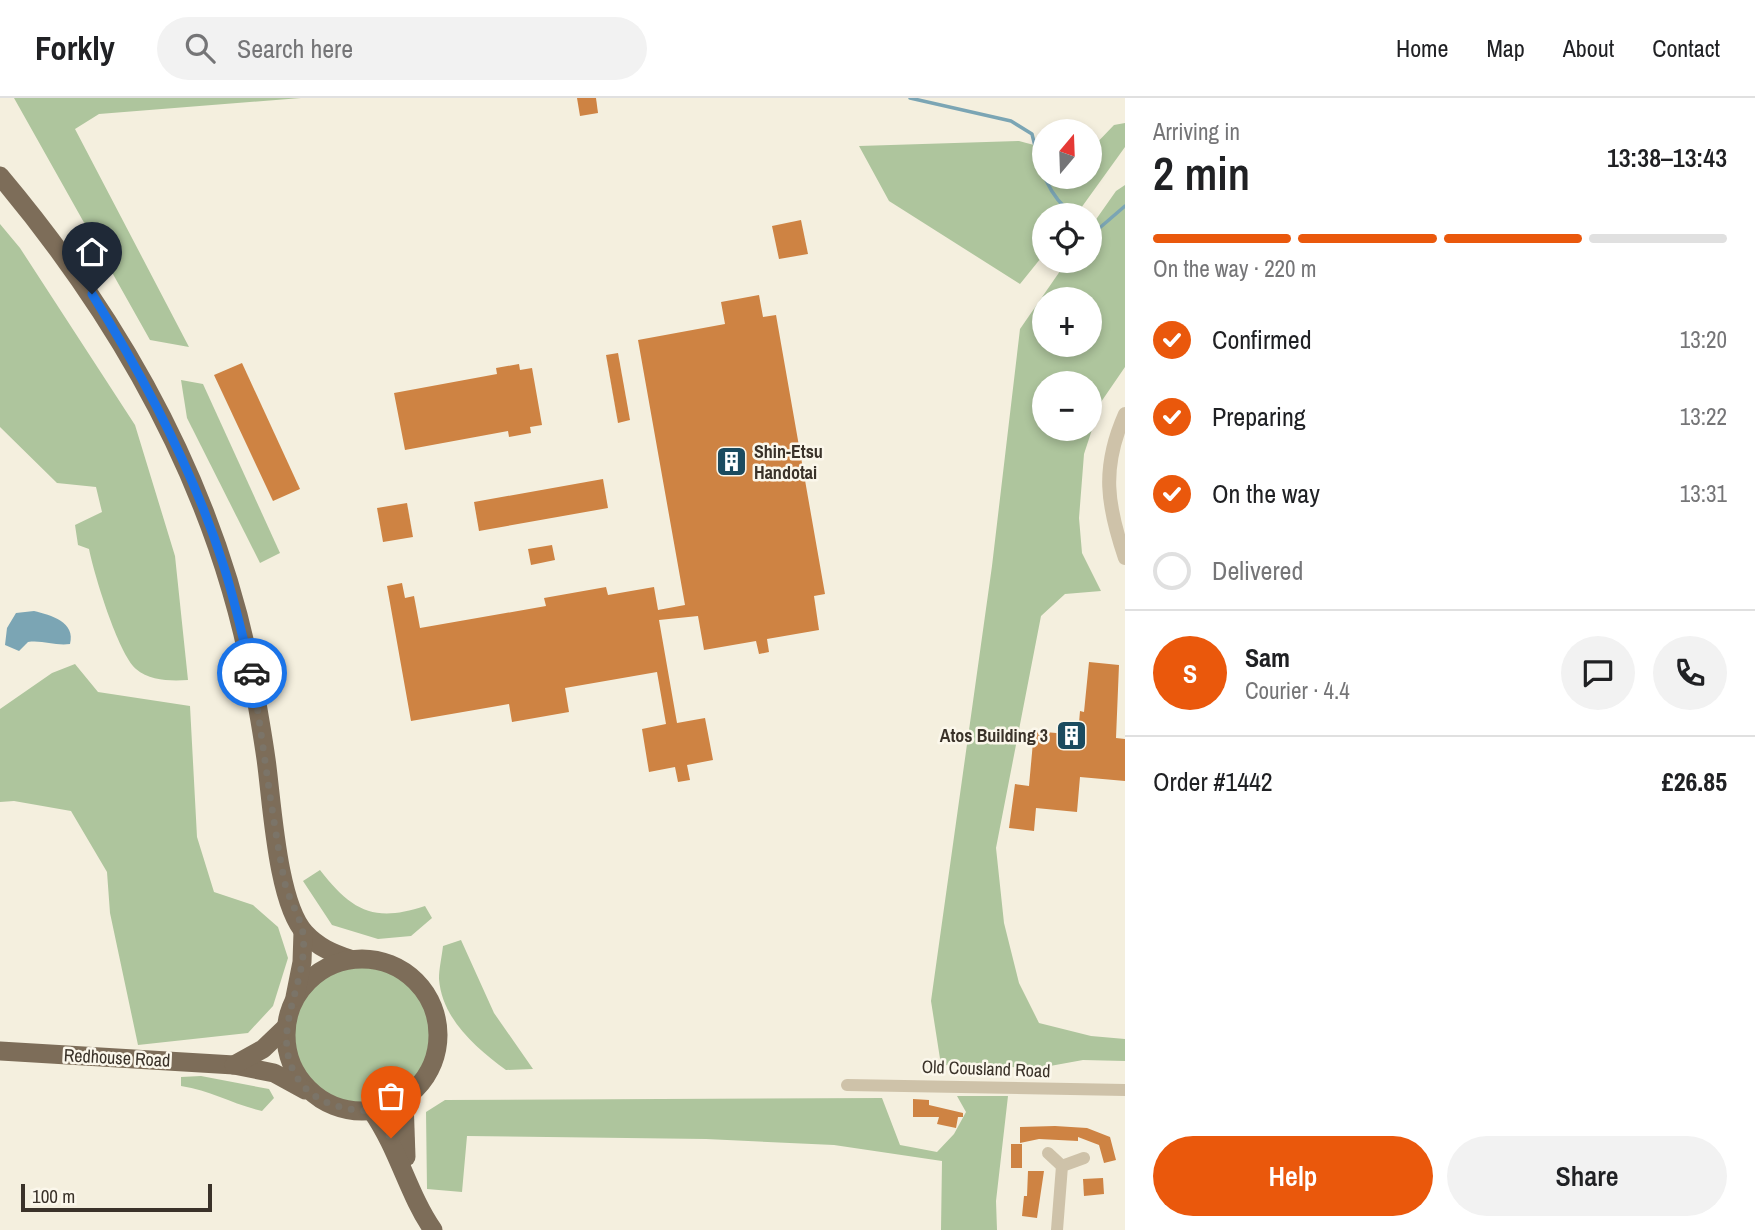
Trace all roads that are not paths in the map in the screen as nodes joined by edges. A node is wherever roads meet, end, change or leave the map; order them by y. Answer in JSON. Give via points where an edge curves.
{"nodes":[{"id":1,"x":0,"y":176,"type":"edge"},
{"id":2,"x":1125,"y":414,"type":"edge"},
{"id":3,"x":1125,"y":558,"type":"edge"},
{"id":4,"x":303,"y":932,"type":"junction"},
{"id":5,"x":350,"y":959,"type":"junction"},
{"id":6,"x":295,"y":998,"type":"junction"},
{"id":7,"x":286,"y":1027,"type":"junction"},
{"id":8,"x":0,"y":1051,"type":"edge"},
{"id":9,"x":234,"y":1065,"type":"junction"},
{"id":10,"x":847,"y":1084,"type":"dead end"},
{"id":11,"x":306,"y":1090,"type":"junction"},
{"id":12,"x":1125,"y":1090,"type":"edge"},
{"id":13,"x":404,"y":1099,"type":"junction"},
{"id":14,"x":372,"y":1111,"type":"junction"},
{"id":15,"x":1048,"y":1153,"type":"dead end"},
{"id":16,"x":1084,"y":1158,"type":"dead end"},
{"id":17,"x":1062,"y":1166,"type":"junction"},
{"id":18,"x":409,"y":1179,"type":"junction"},
{"id":19,"x":433,"y":1230,"type":"edge"},
{"id":20,"x":1057,"y":1230,"type":"edge"}],
"edges":[{"from":1,"to":4,"type":"main road","via":[[47,232],[119,336],[196,490],[223,565],[252,673],[286,891]]},
{"from":2,"to":3,"type":"street","via":[[1112,455],[1107,493]]},
{"from":4,"to":5,"type":"main road","via":[[325,950]]},
{"from":4,"to":6,"type":"main road"},
{"from":5,"to":6,"type":"main road","via":[[314,975]]},
{"from":5,"to":13,"type":"main road","via":[[372,959],[407,973],[434,1009],[439,1033],[436,1054],[420,1086]]},
{"from":6,"to":7,"type":"main road"},
{"from":7,"to":9,"type":"main road","via":[[263,1049]]},
{"from":7,"to":11,"type":"main road","via":[[288,1056]]},
{"from":8,"to":9,"type":"main road","name":"Redhouse Road"},
{"from":9,"to":11,"type":"main road","name":"Redhouse Road","via":[[274,1073]]},
{"from":10,"to":12,"type":"street","name":"Old Cousland Road"},
{"from":11,"to":14,"type":"main road","via":[[349,1111]]},
{"from":13,"to":14,"type":"main road"},
{"from":13,"to":18,"type":"main road"},
{"from":14,"to":18,"type":"main road","via":[[391,1138]]},
{"from":15,"to":17,"type":"street"},
{"from":16,"to":17,"type":"street"},
{"from":17,"to":20,"type":"street"},
{"from":18,"to":19,"type":"main road"}]}
